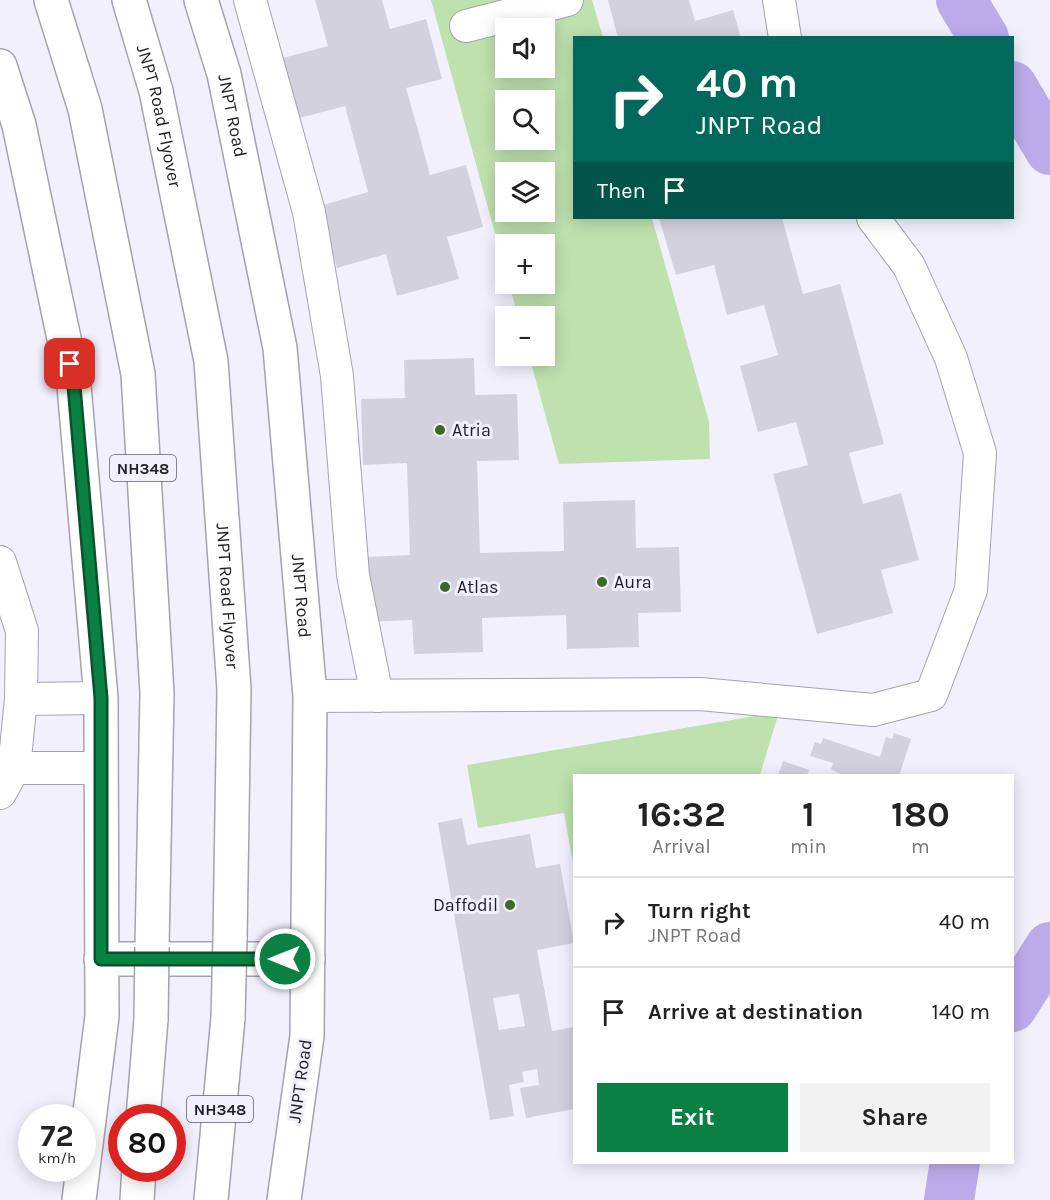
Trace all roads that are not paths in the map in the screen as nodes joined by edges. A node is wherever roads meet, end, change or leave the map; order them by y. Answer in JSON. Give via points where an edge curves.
{"nodes":[{"id":1,"x":51,"y":0,"type":"edge"},
{"id":2,"x":129,"y":0,"type":"edge"},
{"id":3,"x":201,"y":0,"type":"edge"},
{"id":4,"x":250,"y":0,"type":"edge"},
{"id":5,"x":567,"y":0,"type":"edge"},
{"id":6,"x":779,"y":0,"type":"edge"},
{"id":7,"x":466,"y":26,"type":"dead end"},
{"id":8,"x":785,"y":36,"type":"edge"},
{"id":9,"x":0,"y":66,"type":"edge"},
{"id":10,"x":874,"y":219,"type":"edge"},
{"id":11,"x":0,"y":562,"type":"edge"},
{"id":12,"x":310,"y":696,"type":"junction"},
{"id":13,"x":377,"y":696,"type":"junction"},
{"id":14,"x":101,"y":698,"type":"junction"},
{"id":15,"x":21,"y":699,"type":"junction"},
{"id":16,"x":101,"y":768,"type":"junction"},
{"id":17,"x":7,"y":780,"type":"edge"},
{"id":18,"x":101,"y":959,"type":"junction"},
{"id":19,"x":308,"y":959,"type":"junction"},
{"id":20,"x":144,"y":1104,"type":"edge"},
{"id":21,"x":138,"y":1182,"type":"edge"},
{"id":22,"x":79,"y":1200,"type":"edge"},
{"id":23,"x":136,"y":1200,"type":"edge"},
{"id":24,"x":211,"y":1200,"type":"edge"},
{"id":25,"x":284,"y":1200,"type":"edge"}],
"edges":[{"from":1,"to":20,"type":"main road","number":"NH348","bridge":true,"via":[[85,109],[138,374],[157,693],[151,1018]]},
{"from":2,"to":24,"type":"main road","name":"JNPT Road Flyover","number":"NH348","bridge":true,"via":[[156,91],[211,361],[234,688],[228,1018]]},
{"from":3,"to":12,"type":"main road","name":"JNPT Road","via":[[224,74],[280,348]]},
{"from":4,"to":13,"type":"street","via":[[309,212],[337,376],[352,575]]},
{"from":5,"to":7,"type":"street"},
{"from":6,"to":8,"type":"street"},
{"from":9,"to":14,"type":"main road","via":[[19,125],[74,386]]},
{"from":10,"to":13,"type":"street","via":[[914,276],[951,358],[980,453],[971,590],[931,695],[873,710],[700,694]]},
{"from":11,"to":15,"type":"street","via":[[22,631]]},
{"from":12,"to":13,"type":"street"},
{"from":12,"to":19,"type":"main road","name":"JNPT Road"},
{"from":14,"to":15,"type":"street"},
{"from":14,"to":16,"type":"main road"},
{"from":15,"to":17,"type":"street"},
{"from":16,"to":17,"type":"street"},
{"from":16,"to":18,"type":"main road"},
{"from":18,"to":19,"type":"main road"},
{"from":18,"to":22,"type":"main road","via":[[102,1016]]},
{"from":19,"to":25,"type":"main road","name":"JNPT Road","via":[[307,1036]]},
{"from":21,"to":23,"type":"main road"}]}
